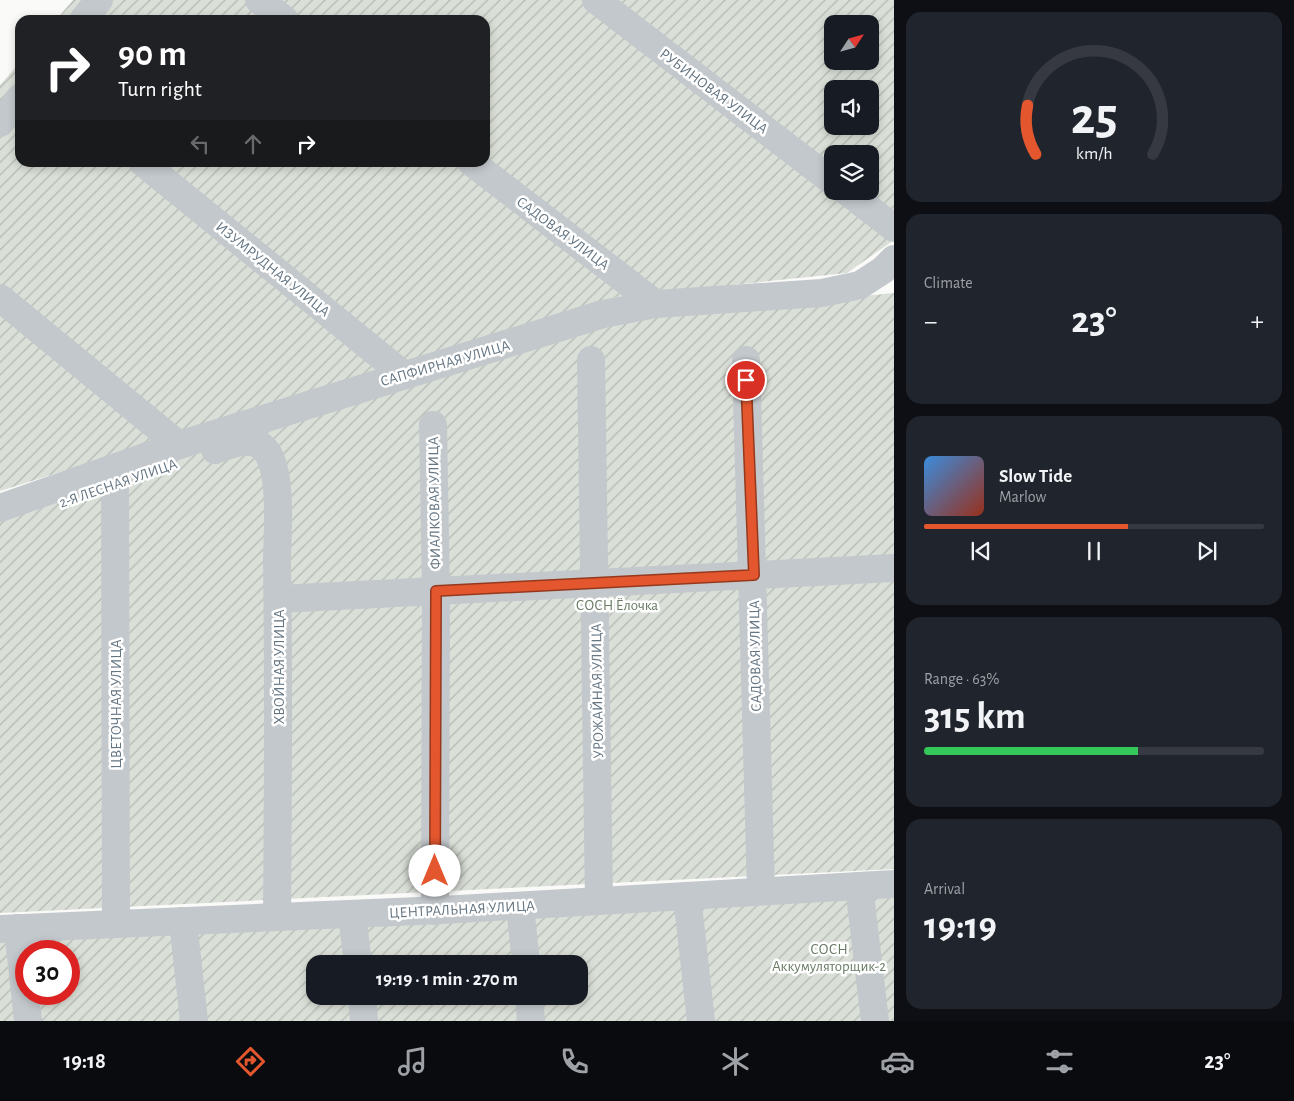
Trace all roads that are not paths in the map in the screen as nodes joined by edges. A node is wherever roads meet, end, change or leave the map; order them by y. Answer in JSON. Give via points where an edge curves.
{"nodes":[{"id":1,"x":99,"y":0,"type":"edge"},
{"id":2,"x":259,"y":0,"type":"edge"},
{"id":3,"x":596,"y":0,"type":"edge"},
{"id":4,"x":87,"y":15,"type":"edge"},
{"id":5,"x":278,"y":15,"type":"edge"},
{"id":6,"x":15,"y":104,"type":"edge"},
{"id":7,"x":0,"y":123,"type":"edge"},
{"id":8,"x":148,"y":167,"type":"edge"},
{"id":9,"x":478,"y":167,"type":"edge"},
{"id":10,"x":824,"y":175,"type":"edge"},
{"id":11,"x":858,"y":200,"type":"edge"},
{"id":12,"x":894,"y":228,"type":"edge"},
{"id":13,"x":894,"y":259,"type":"edge"},
{"id":14,"x":0,"y":298,"type":"edge"},
{"id":15,"x":656,"y":304,"type":"junction"},
{"id":16,"x":591,"y":360,"type":"dead end"},
{"id":17,"x":746,"y":360,"type":"dead end"},
{"id":18,"x":404,"y":375,"type":"junction"},
{"id":19,"x":433,"y":424,"type":"dead end"},
{"id":20,"x":237,"y":442,"type":"joint"},
{"id":21,"x":180,"y":445,"type":"junction"},
{"id":22,"x":115,"y":484,"type":"junction"},
{"id":23,"x":0,"y":508,"type":"edge"},
{"id":24,"x":0,"y":524,"type":"edge"},
{"id":25,"x":894,"y":568,"type":"edge"},
{"id":26,"x":754,"y":575,"type":"junction"},
{"id":27,"x":596,"y":583,"type":"junction"},
{"id":28,"x":436,"y":591,"type":"junction"},
{"id":29,"x":279,"y":599,"type":"junction"},
{"id":30,"x":894,"y":884,"type":"edge"},
{"id":31,"x":859,"y":886,"type":"junction"},
{"id":32,"x":761,"y":892,"type":"junction"},
{"id":33,"x":687,"y":896,"type":"junction"},
{"id":34,"x":599,"y":901,"type":"junction"},
{"id":35,"x":520,"y":906,"type":"junction"},
{"id":36,"x":435,"y":910,"type":"junction"},
{"id":37,"x":352,"y":914,"type":"junction"},
{"id":38,"x":277,"y":917,"type":"junction"},
{"id":39,"x":183,"y":921,"type":"junction"},
{"id":40,"x":116,"y":924,"type":"junction"},
{"id":41,"x":9,"y":928,"type":"edge"},
{"id":42,"x":357,"y":955,"type":"edge"},
{"id":43,"x":525,"y":955,"type":"edge"},
{"id":44,"x":363,"y":1005,"type":"edge"},
{"id":45,"x":530,"y":1005,"type":"edge"},
{"id":46,"x":28,"y":1021,"type":"edge"},
{"id":47,"x":194,"y":1021,"type":"edge"},
{"id":48,"x":364,"y":1021,"type":"edge"},
{"id":49,"x":531,"y":1021,"type":"edge"},
{"id":50,"x":701,"y":1021,"type":"edge"},
{"id":51,"x":875,"y":1021,"type":"edge"}],
"edges":[{"from":1,"to":4,"type":"street"},
{"from":2,"to":5,"type":"street"},
{"from":3,"to":10,"type":"street","name":"РУБИНОВАЯ УЛИЦА"},
{"from":6,"to":7,"type":"street"},
{"from":8,"to":18,"type":"street","name":"ИЗУМРУДНАЯ УЛИЦА"},
{"from":9,"to":15,"type":"street","name":"САДОВАЯ УЛИЦА"},
{"from":11,"to":12,"type":"street"},
{"from":13,"to":15,"type":"street","name":"САПФИРНАЯ УЛИЦА","via":[[860,285],[822,293]]},
{"from":14,"to":21,"type":"street"},
{"from":15,"to":18,"type":"street","name":"САПФИРНАЯ УЛИЦА","via":[[603,314]]},
{"from":16,"to":27,"type":"street","name":"УРОЖАЙНАЯ УЛИЦА"},
{"from":17,"to":26,"type":"street","name":"САДОВАЯ УЛИЦА"},
{"from":18,"to":21,"type":"street","name":"САПФИРНАЯ УЛИЦА"},
{"from":19,"to":28,"type":"street","name":"ФИАЛКОВАЯ УЛИЦА"},
{"from":20,"to":22,"type":"street","name":"2-Я ЛЕСНАЯ УЛИЦА"},
{"from":20,"to":29,"type":"street","name":"ХВОЙНАЯ УЛИЦА","via":[[256,442],[267,451],[272,463],[277,490]]},
{"from":21,"to":23,"type":"street","name":"САПФИРНАЯ УЛИЦА"},
{"from":22,"to":24,"type":"street","name":"2-Я ЛЕСНАЯ УЛИЦА"},
{"from":22,"to":40,"type":"street","name":"ЦВЕТОЧНАЯ УЛИЦА"},
{"from":25,"to":26,"type":"street"},
{"from":26,"to":27,"type":"street"},
{"from":26,"to":32,"type":"street","name":"САДОВАЯ УЛИЦА"},
{"from":27,"to":28,"type":"street"},
{"from":27,"to":34,"type":"street","name":"УРОЖАЙНАЯ УЛИЦА"},
{"from":28,"to":29,"type":"street"},
{"from":28,"to":36,"type":"street","name":"ФИАЛКОВАЯ УЛИЦА"},
{"from":29,"to":38,"type":"street","name":"ХВОЙНАЯ УЛИЦА"},
{"from":30,"to":31,"type":"street","name":"ЦЕНТРАЛЬНАЯ УЛИЦА"},
{"from":31,"to":32,"type":"street","name":"ЦЕНТРАЛЬНАЯ УЛИЦА"},
{"from":31,"to":51,"type":"street"},
{"from":32,"to":33,"type":"street","name":"ЦЕНТРАЛЬНАЯ УЛИЦА"},
{"from":33,"to":34,"type":"street","name":"ЦЕНТРАЛЬНАЯ УЛИЦА"},
{"from":33,"to":50,"type":"street"},
{"from":34,"to":35,"type":"street","name":"ЦЕНТРАЛЬНАЯ УЛИЦА"},
{"from":35,"to":36,"type":"street","name":"ЦЕНТРАЛЬНАЯ УЛИЦА"},
{"from":35,"to":43,"type":"street"},
{"from":36,"to":37,"type":"street","name":"ЦЕНТРАЛЬНАЯ УЛИЦА"},
{"from":37,"to":38,"type":"street","name":"ЦЕНТРАЛЬНАЯ УЛИЦА"},
{"from":37,"to":42,"type":"street"},
{"from":38,"to":39,"type":"street","name":"ЦЕНТРАЛЬНАЯ УЛИЦА"},
{"from":39,"to":40,"type":"street","name":"ЦЕНТРАЛЬНАЯ УЛИЦА"},
{"from":39,"to":47,"type":"street"},
{"from":40,"to":41,"type":"street","name":"ЦЕНТРАЛЬНАЯ УЛИЦА"},
{"from":41,"to":46,"type":"street"},
{"from":44,"to":48,"type":"street"},
{"from":45,"to":49,"type":"street"}]}
